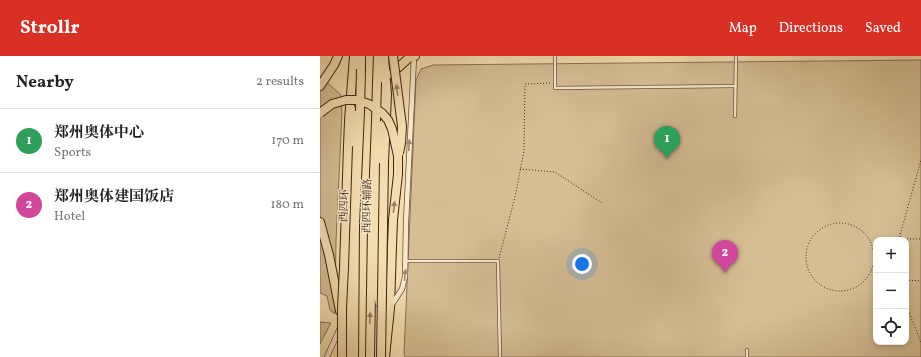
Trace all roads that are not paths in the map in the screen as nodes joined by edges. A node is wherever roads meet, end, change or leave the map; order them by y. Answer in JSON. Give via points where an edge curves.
{"nodes":[{"id":1,"x":338,"y":56,"type":"edge"},
{"id":2,"x":354,"y":56,"type":"edge"},
{"id":3,"x":361,"y":56,"type":"edge"},
{"id":4,"x":378,"y":56,"type":"edge"},
{"id":5,"x":384,"y":56,"type":"edge"},
{"id":6,"x":393,"y":56,"type":"edge"},
{"id":7,"x":414,"y":56,"type":"edge"},
{"id":8,"x":555,"y":56,"type":"edge"},
{"id":9,"x":736,"y":56,"type":"edge"},
{"id":10,"x":386,"y":79,"type":"junction"},
{"id":11,"x":320,"y":86,"type":"edge"},
{"id":12,"x":736,"y":86,"type":"junction"},
{"id":13,"x":320,"y":113,"type":"edge"},
{"id":14,"x":735,"y":116,"type":"dead end"},
{"id":15,"x":398,"y":156,"type":"junction"},
{"id":16,"x":320,"y":222,"type":"edge"},
{"id":17,"x":406,"y":261,"type":"junction"},
{"id":18,"x":349,"y":308,"type":"junction"},
{"id":19,"x":390,"y":310,"type":"junction"},
{"id":20,"x":342,"y":323,"type":"junction"},
{"id":21,"x":747,"y":350,"type":"dead end"},
{"id":22,"x":327,"y":357,"type":"edge"},
{"id":23,"x":342,"y":357,"type":"edge"},
{"id":24,"x":348,"y":357,"type":"edge"},
{"id":25,"x":354,"y":357,"type":"edge"},
{"id":26,"x":370,"y":357,"type":"edge"},
{"id":27,"x":381,"y":357,"type":"edge"},
{"id":28,"x":385,"y":357,"type":"edge"},
{"id":29,"x":500,"y":357,"type":"edge"},
{"id":30,"x":746,"y":357,"type":"edge"}],
"edges":[{"from":1,"to":11,"type":"highway"},
{"from":2,"to":18,"type":"main road","name":"西四环辅路"},
{"from":2,"to":20,"type":"highway","bridge":true,"via":[[349,121]]},
{"from":3,"to":25,"type":"highway","name":"西四环","bridge":true},
{"from":26,"to":4,"type":"highway","one_way":true,"bridge":true},
{"from":5,"to":10,"type":"highway"},
{"from":5,"to":28,"type":"main road","name":"西四环辅路","via":[[377,289]]},
{"from":15,"to":6,"type":"highway","one_way":true,"bridge":true,"via":[[402,126]]},
{"from":7,"to":10,"type":"highway"},
{"from":17,"to":7,"type":"street","one_way":true},
{"from":8,"to":12,"type":"lane","via":[[555,88]]},
{"from":9,"to":12,"type":"lane"},
{"from":10,"to":27,"type":"highway","bridge":true},
{"from":12,"to":14,"type":"lane"},
{"from":13,"to":15,"type":"highway","bridge":true,"via":[[332,104],[346,100],[369,104],[382,112],[388,120]]},
{"from":19,"to":15,"type":"highway","one_way":true,"bridge":true},
{"from":16,"to":20,"type":"highway","bridge":true},
{"from":19,"to":17,"type":"street","one_way":true,"via":[[402,289]]},
{"from":17,"to":29,"type":"lane","via":[[498,260]]},
{"from":18,"to":22,"type":"street"},
{"from":18,"to":24,"type":"main road","name":"西四环辅路"},
{"from":19,"to":28,"type":"highway"},
{"from":20,"to":23,"type":"highway","bridge":true},
{"from":21,"to":30,"type":"lane"}]}
